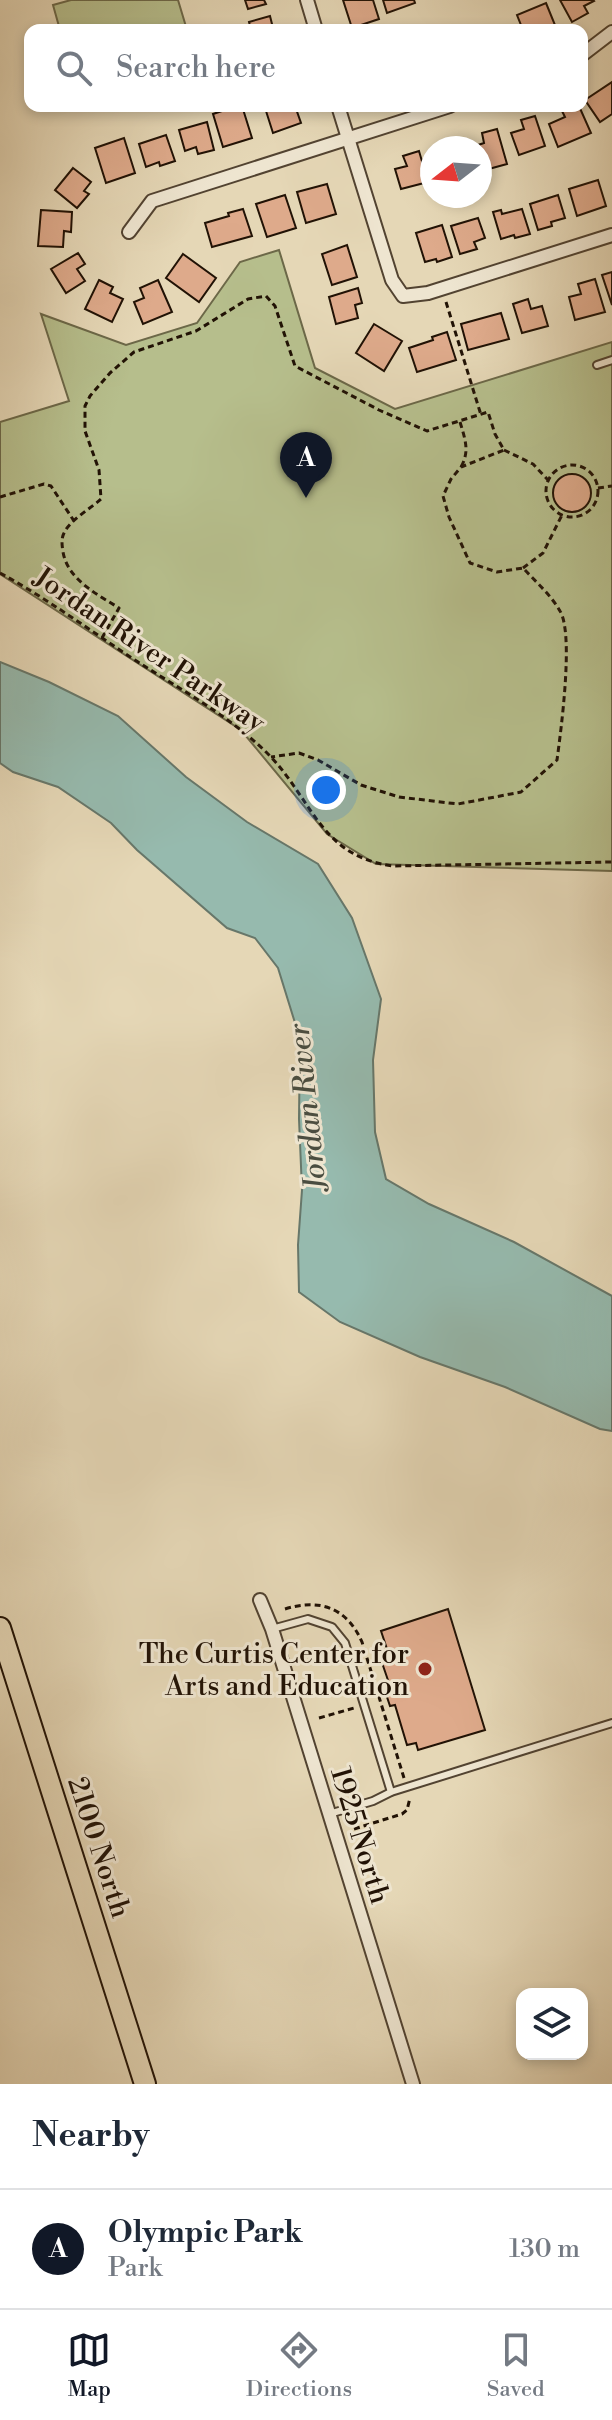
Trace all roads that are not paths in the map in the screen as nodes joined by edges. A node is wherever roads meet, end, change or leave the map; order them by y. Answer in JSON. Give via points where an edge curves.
{"nodes":[{"id":1,"x":307,"y":0,"type":"edge"},
{"id":2,"x":314,"y":24,"type":"edge"},
{"id":3,"x":612,"y":32,"type":"edge"},
{"id":4,"x":588,"y":50,"type":"edge"},
{"id":5,"x":340,"y":112,"type":"edge"},
{"id":6,"x":431,"y":112,"type":"edge"},
{"id":7,"x":348,"y":138,"type":"junction"},
{"id":8,"x":129,"y":232,"type":"dead end"},
{"id":9,"x":612,"y":235,"type":"edge"},
{"id":10,"x":612,"y":360,"type":"edge"},
{"id":11,"x":597,"y":365,"type":"dead end"},
{"id":12,"x":260,"y":1600,"type":"dead end"},
{"id":13,"x":0,"y":1628,"type":"edge"},
{"id":14,"x":272,"y":1629,"type":"junction"},
{"id":15,"x":612,"y":1723,"type":"edge"},
{"id":16,"x":391,"y":1792,"type":"junction"},
{"id":17,"x":329,"y":1814,"type":"junction"},
{"id":18,"x":145,"y":2084,"type":"edge"},
{"id":19,"x":413,"y":2084,"type":"edge"}],
"edges":[{"from":1,"to":2,"type":"street"},
{"from":3,"to":4,"type":"street"},
{"from":5,"to":7,"type":"street"},
{"from":6,"to":7,"type":"street"},
{"from":7,"to":8,"type":"street","via":[[152,201]]},
{"from":7,"to":9,"type":"street","via":[[392,280],[403,296],[428,293]]},
{"from":10,"to":11,"type":"lane"},
{"from":12,"to":14,"type":"street","name":"1925 North"},
{"from":13,"to":18,"type":"highway","name":"2100 North"},
{"from":14,"to":16,"type":"lane","via":[[308,1619],[332,1627],[345,1643]]},
{"from":14,"to":17,"type":"street","name":"1925 North"},
{"from":15,"to":16,"type":"lane"},
{"from":16,"to":17,"type":"lane"},
{"from":17,"to":19,"type":"street","name":"1925 North"}]}
